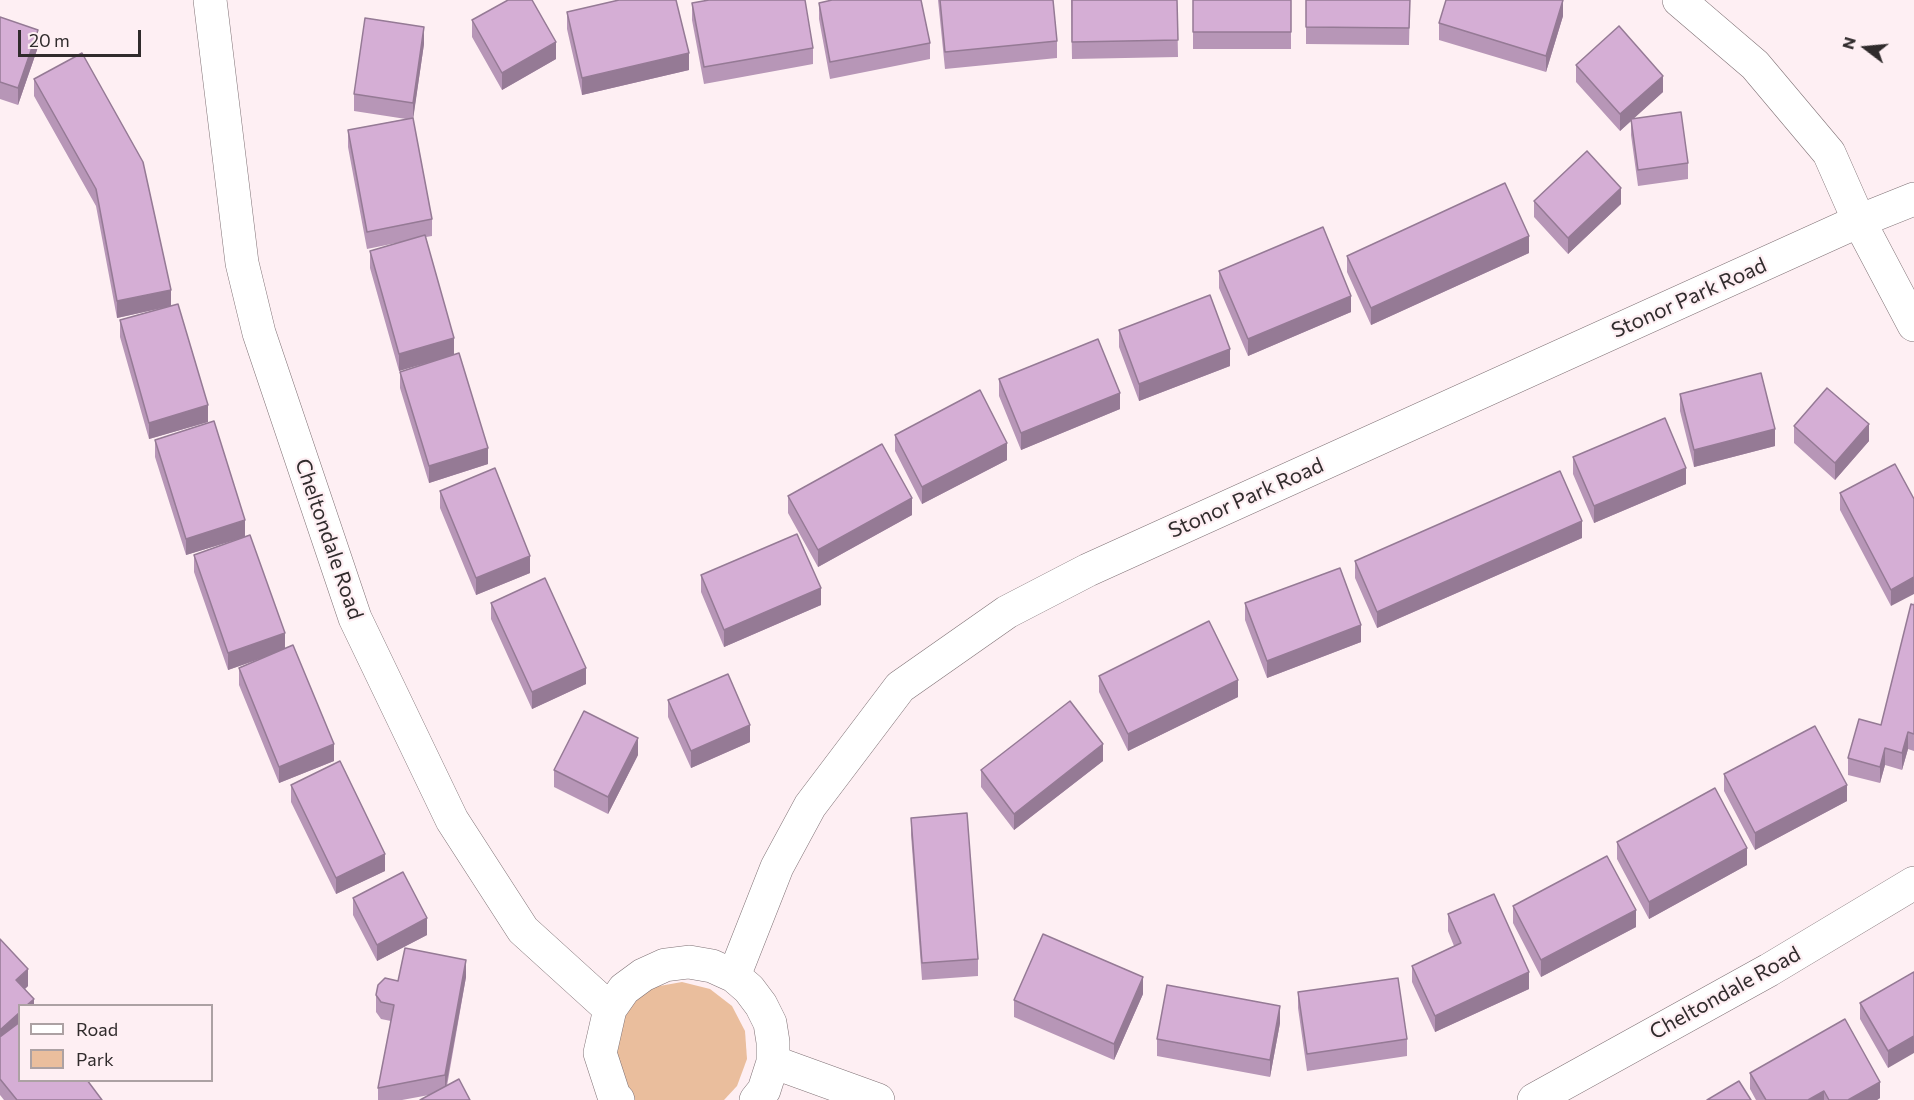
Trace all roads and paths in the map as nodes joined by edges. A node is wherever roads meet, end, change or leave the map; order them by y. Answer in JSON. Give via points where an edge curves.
{"nodes":[{"id":1,"x":210,"y":0,"type":"edge"},
{"id":2,"x":1679,"y":0,"type":"edge"},
{"id":3,"x":1914,"y":199,"type":"edge"},
{"id":4,"x":1859,"y":221,"type":"junction"},
{"id":5,"x":1914,"y":326,"type":"edge"},
{"id":6,"x":1914,"y":883,"type":"edge"},
{"id":7,"x":735,"y":976,"type":"junction"},
{"id":8,"x":610,"y":1009,"type":"junction"},
{"id":9,"x":773,"y":1062,"type":"junction"},
{"id":10,"x":618,"y":1100,"type":"edge"},
{"id":11,"x":756,"y":1100,"type":"edge"},
{"id":12,"x":878,"y":1100,"type":"edge"},
{"id":13,"x":1534,"y":1100,"type":"edge"}],
"edges":[{"from":1,"to":8,"type":"street","name":"Cheltondale Road","via":[[241,252],[259,333],[355,618],[452,820],[522,930]]},
{"from":2,"to":4,"type":"street","via":[[1755,65],[1829,153]]},
{"from":3,"to":4,"type":"street","name":"Stonor Park Road"},
{"from":4,"to":5,"type":"street"},
{"from":4,"to":7,"type":"street","name":"Stonor Park Road","via":[[1099,565],[1007,612],[900,687],[810,806],[777,867]]},
{"from":6,"to":13,"type":"street","name":"Cheltondale Road","via":[[1768,970]]},
{"from":7,"to":8,"type":"street","via":[[689,962],[665,965],[630,984]]},
{"from":7,"to":9,"type":"street","via":[[761,1005],[770,1023]]},
{"from":8,"to":10,"type":"street","via":[[600,1053]]},
{"from":9,"to":11,"type":"street","via":[[764,1090]]},
{"from":9,"to":12,"type":"street"}]}
